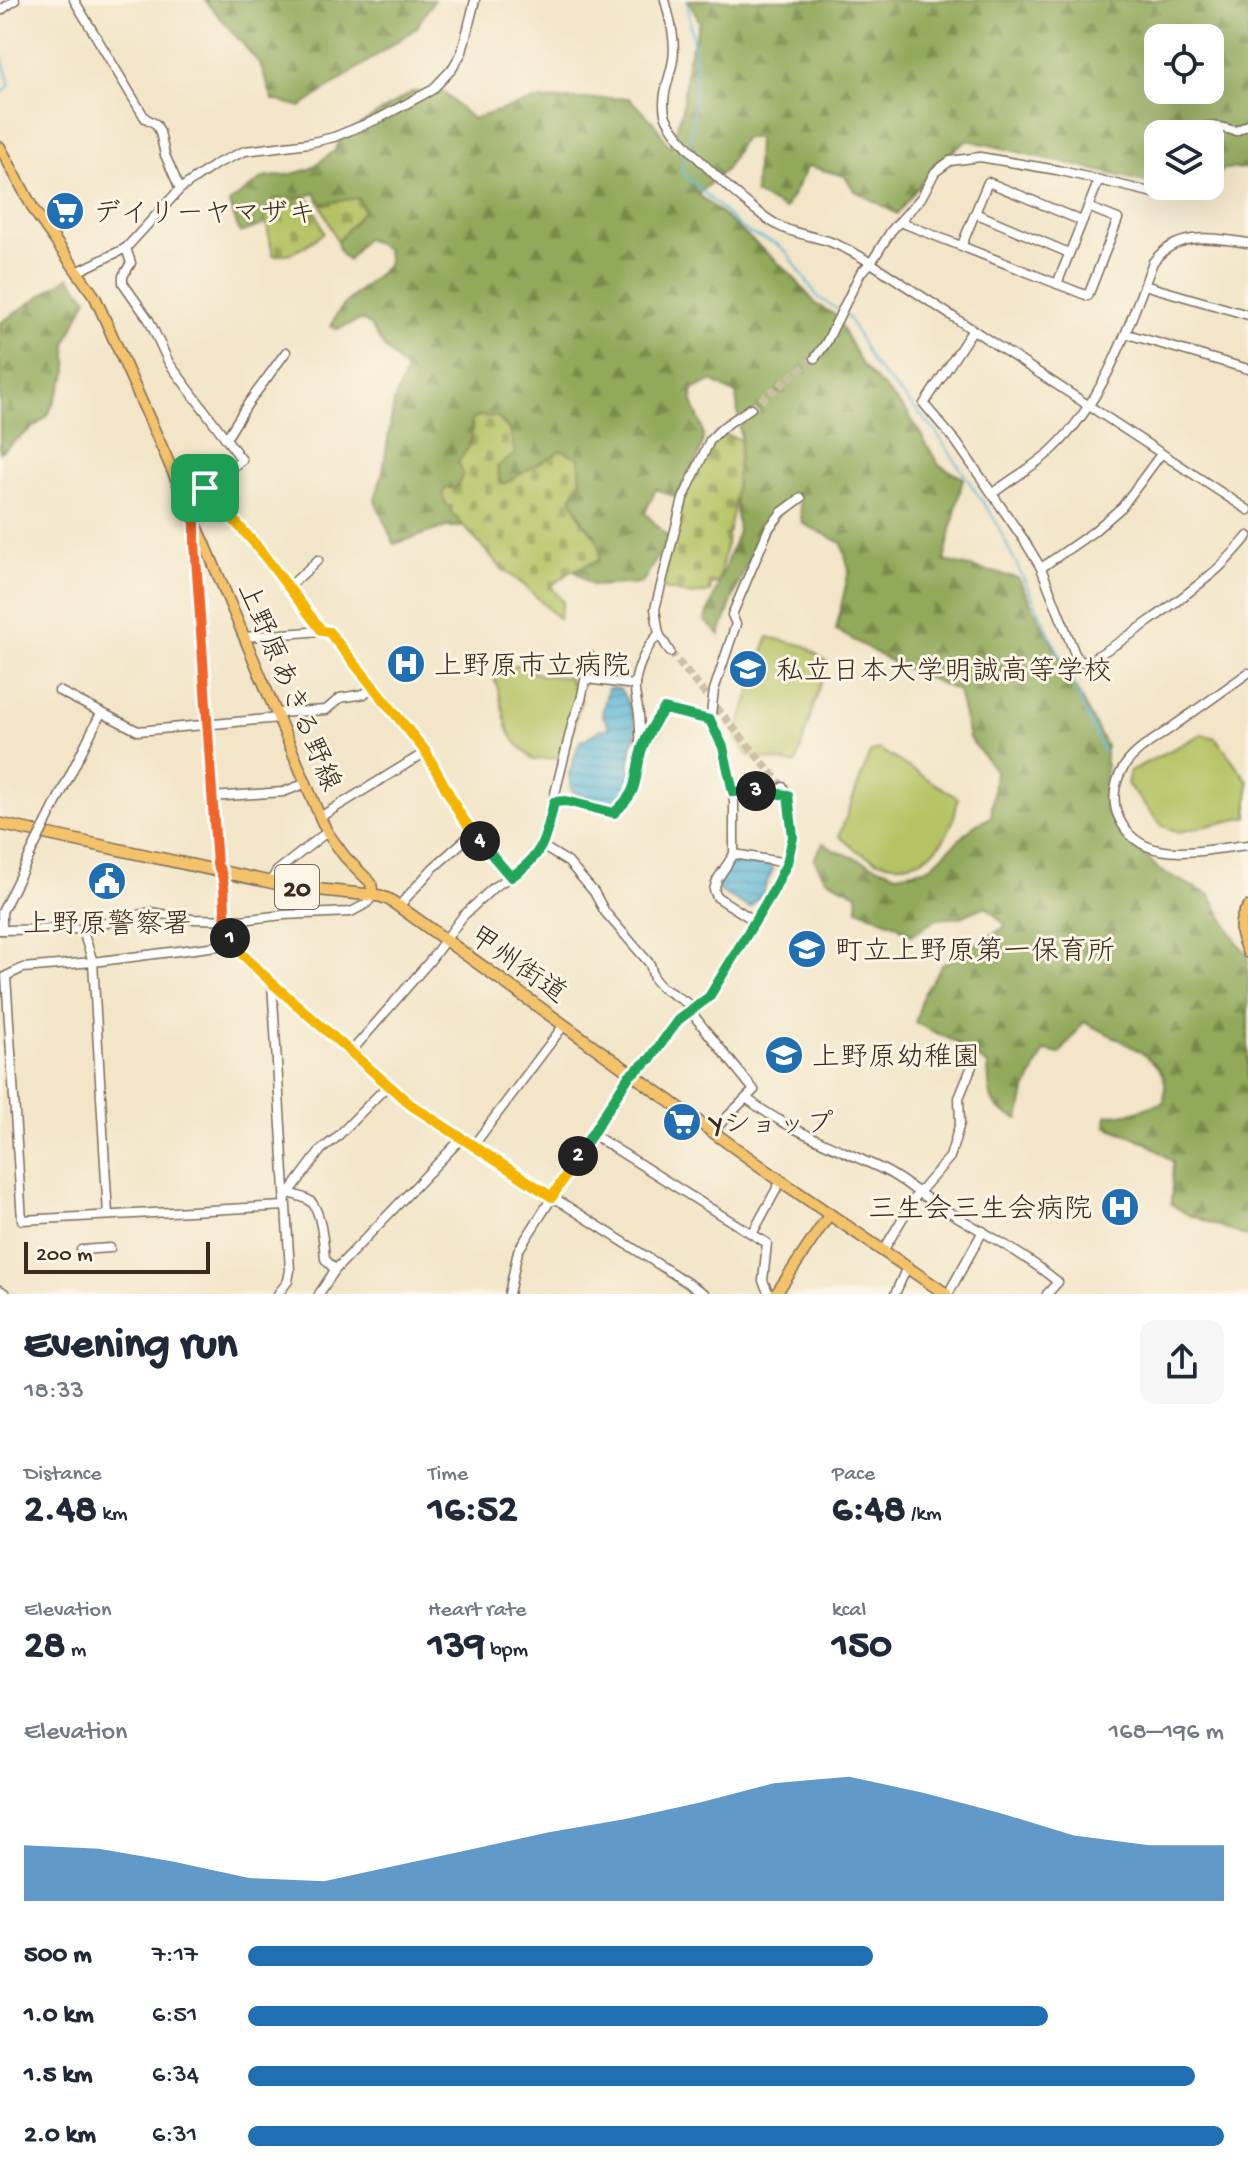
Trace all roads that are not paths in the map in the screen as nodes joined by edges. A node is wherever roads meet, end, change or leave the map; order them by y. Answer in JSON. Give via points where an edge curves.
{"nodes":[{"id":1,"x":15,"y":0,"type":"edge"},
{"id":2,"x":74,"y":0,"type":"edge"},
{"id":3,"x":475,"y":0,"type":"edge"},
{"id":4,"x":665,"y":0,"type":"edge"},
{"id":5,"x":0,"y":11,"type":"edge"},
{"id":6,"x":1248,"y":125,"type":"edge"},
{"id":7,"x":1224,"y":128,"type":"edge"},
{"id":8,"x":0,"y":147,"type":"edge"},
{"id":9,"x":1099,"y":180,"type":"junction"},
{"id":10,"x":180,"y":189,"type":"junction"},
{"id":11,"x":1144,"y":191,"type":"edge"},
{"id":12,"x":1088,"y":207,"type":"junction"},
{"id":13,"x":975,"y":213,"type":"junction"},
{"id":14,"x":1082,"y":221,"type":"junction"},
{"id":15,"x":900,"y":222,"type":"junction"},
{"id":16,"x":1248,"y":243,"type":"edge"},
{"id":17,"x":961,"y":247,"type":"junction"},
{"id":18,"x":126,"y":248,"type":"junction"},
{"id":19,"x":1069,"y":253,"type":"junction"},
{"id":20,"x":871,"y":263,"type":"junction"},
{"id":21,"x":79,"y":271,"type":"junction"},
{"id":22,"x":1057,"y":284,"type":"junction"},
{"id":23,"x":1144,"y":285,"type":"junction"},
{"id":24,"x":1248,"y":315,"type":"edge"},
{"id":25,"x":972,"y":331,"type":"junction"},
{"id":26,"x":1127,"y":334,"type":"junction"},
{"id":27,"x":286,"y":352,"type":"dead end"},
{"id":28,"x":815,"y":358,"type":"tunnel mouth"},
{"id":29,"x":1248,"y":368,"type":"edge"},
{"id":30,"x":1087,"y":405,"type":"junction"},
{"id":31,"x":751,"y":408,"type":"tunnel mouth"},
{"id":32,"x":226,"y":439,"type":"junction"},
{"id":33,"x":1161,"y":454,"type":"junction"},
{"id":34,"x":205,"y":488,"type":"junction"},
{"id":35,"x":993,"y":493,"type":"junction"},
{"id":36,"x":801,"y":498,"type":"dead end"},
{"id":37,"x":187,"y":502,"type":"junction"},
{"id":38,"x":1248,"y":510,"type":"edge"},
{"id":39,"x":195,"y":523,"type":"junction"},
{"id":40,"x":1248,"y":536,"type":"edge"},
{"id":41,"x":318,"y":560,"type":"dead end"},
{"id":42,"x":1041,"y":568,"type":"junction"},
{"id":43,"x":289,"y":587,"type":"junction"},
{"id":44,"x":322,"y":631,"type":"junction"},
{"id":45,"x":659,"y":634,"type":"junction"},
{"id":46,"x":244,"y":637,"type":"junction"},
{"id":47,"x":670,"y":652,"type":"tunnel mouth"},
{"id":48,"x":590,"y":656,"type":"dead end"},
{"id":49,"x":1248,"y":673,"type":"edge"},
{"id":50,"x":587,"y":679,"type":"junction"},
{"id":51,"x":635,"y":685,"type":"junction"},
{"id":52,"x":374,"y":686,"type":"junction"},
{"id":53,"x":59,"y":691,"type":"dead end"},
{"id":54,"x":101,"y":713,"type":"junction"},
{"id":55,"x":278,"y":715,"type":"junction"},
{"id":56,"x":710,"y":720,"type":"junction"},
{"id":57,"x":208,"y":724,"type":"junction"},
{"id":58,"x":426,"y":752,"type":"junction"},
{"id":59,"x":640,"y":754,"type":"junction"},
{"id":60,"x":307,"y":783,"type":"junction"},
{"id":61,"x":733,"y":792,"type":"junction"},
{"id":62,"x":212,"y":797,"type":"junction"},
{"id":63,"x":554,"y":802,"type":"junction"},
{"id":64,"x":320,"y":817,"type":"junction"},
{"id":65,"x":0,"y":824,"type":"edge"},
{"id":66,"x":327,"y":832,"type":"junction"},
{"id":67,"x":474,"y":832,"type":"junction"},
{"id":68,"x":1248,"y":845,"type":"edge"},
{"id":69,"x":542,"y":846,"type":"junction"},
{"id":70,"x":734,"y":854,"type":"junction"},
{"id":71,"x":787,"y":863,"type":"junction"},
{"id":72,"x":222,"y":871,"type":"junction"},
{"id":73,"x":511,"y":877,"type":"junction"},
{"id":74,"x":270,"y":882,"type":"junction"},
{"id":75,"x":373,"y":896,"type":"junction"},
{"id":76,"x":399,"y":906,"type":"junction"},
{"id":77,"x":1248,"y":907,"type":"edge"},
{"id":78,"x":222,"y":919,"type":"junction"},
{"id":79,"x":755,"y":921,"type":"junction"},
{"id":80,"x":82,"y":929,"type":"junction"},
{"id":81,"x":1,"y":930,"type":"edge"},
{"id":82,"x":444,"y":940,"type":"junction"},
{"id":83,"x":233,"y":944,"type":"junction"},
{"id":84,"x":1248,"y":953,"type":"edge"},
{"id":85,"x":93,"y":962,"type":"junction"},
{"id":86,"x":273,"y":986,"type":"junction"},
{"id":87,"x":693,"y":1010,"type":"junction"},
{"id":88,"x":4,"y":1023,"type":"edge"},
{"id":89,"x":564,"y":1025,"type":"junction"},
{"id":90,"x":350,"y":1053,"type":"junction"},
{"id":91,"x":972,"y":1066,"type":"dead end"},
{"id":92,"x":632,"y":1073,"type":"junction"},
{"id":93,"x":388,"y":1085,"type":"junction"},
{"id":94,"x":746,"y":1098,"type":"junction"},
{"id":95,"x":713,"y":1131,"type":"junction"},
{"id":96,"x":592,"y":1134,"type":"junction"},
{"id":97,"x":461,"y":1139,"type":"junction"},
{"id":98,"x":473,"y":1146,"type":"junction"},
{"id":99,"x":781,"y":1181,"type":"junction"},
{"id":100,"x":919,"y":1192,"type":"junction"},
{"id":101,"x":552,"y":1197,"type":"junction"},
{"id":102,"x":287,"y":1200,"type":"junction"},
{"id":103,"x":108,"y":1215,"type":"junction"},
{"id":104,"x":829,"y":1215,"type":"junction"},
{"id":105,"x":983,"y":1231,"type":"junction"},
{"id":106,"x":752,"y":1234,"type":"junction"},
{"id":107,"x":110,"y":1248,"type":"dead end"},
{"id":108,"x":81,"y":1250,"type":"dead end"},
{"id":109,"x":883,"y":1251,"type":"junction"},
{"id":110,"x":907,"y":1267,"type":"junction"},
{"id":111,"x":335,"y":1270,"type":"junction"},
{"id":112,"x":689,"y":1289,"type":"edge"},
{"id":113,"x":0,"y":1290,"type":"edge"},
{"id":114,"x":6,"y":1294,"type":"edge"},
{"id":115,"x":278,"y":1294,"type":"edge"},
{"id":116,"x":319,"y":1294,"type":"edge"},
{"id":117,"x":509,"y":1294,"type":"edge"},
{"id":118,"x":705,"y":1294,"type":"edge"},
{"id":119,"x":769,"y":1294,"type":"edge"},
{"id":120,"x":776,"y":1294,"type":"edge"},
{"id":121,"x":895,"y":1294,"type":"edge"},
{"id":122,"x":947,"y":1294,"type":"edge"},
{"id":123,"x":1047,"y":1294,"type":"edge"}],
"edges":[{"from":1,"to":5,"type":"street"},
{"from":2,"to":10,"type":"street","via":[[145,118],[156,124]]},
{"from":3,"to":10,"type":"street","via":[[462,52],[432,90],[334,137],[245,151]]},
{"from":4,"to":20,"type":"street","via":[[674,48],[665,112],[674,132],[761,216],[847,248]]},
{"from":6,"to":7,"type":"street","via":[[1236,131]]},
{"from":8,"to":21,"type":"main road","name":"上野原あきる野線","via":[[35,212]]},
{"from":9,"to":11,"type":"street"},
{"from":9,"to":12,"type":"street"},
{"from":9,"to":15,"type":"street","via":[[980,157],[958,158],[935,172]]},
{"from":10,"to":18,"type":"street"},
{"from":12,"to":14,"type":"street"},
{"from":12,"to":22,"type":"street","via":[[1118,219],[1088,296]]},
{"from":13,"to":14,"type":"street","via":[[988,182]]},
{"from":13,"to":17,"type":"street"},
{"from":13,"to":19,"type":"street"},
{"from":14,"to":19,"type":"street"},
{"from":15,"to":17,"type":"street"},
{"from":15,"to":20,"type":"street"},
{"from":16,"to":23,"type":"street","via":[[1201,237],[1180,241],[1157,257]]},
{"from":17,"to":22,"type":"street"},
{"from":18,"to":21,"type":"street"},
{"from":18,"to":32,"type":"street","via":[[131,263],[123,283],[149,320],[167,361]]},
{"from":19,"to":22,"type":"street"},
{"from":20,"to":25,"type":"street"},
{"from":20,"to":28,"type":"street","via":[[861,272]]},
{"from":21,"to":37,"type":"main road","name":"上野原あきる野線"},
{"from":23,"to":24,"type":"street"},
{"from":23,"to":26,"type":"street"},
{"from":25,"to":30,"type":"street"},
{"from":25,"to":35,"type":"street","via":[[924,404]]},
{"from":26,"to":29,"type":"street"},
{"from":26,"to":30,"type":"street"},
{"from":27,"to":32,"type":"street"},
{"from":30,"to":33,"type":"street"},
{"from":30,"to":35,"type":"street","via":[[1051,450]]},
{"from":31,"to":45,"type":"street","via":[[710,440],[683,499],[657,599]]},
{"from":32,"to":34,"type":"street","via":[[242,460]]},
{"from":33,"to":38,"type":"street"},
{"from":33,"to":42,"type":"street","via":[[1122,507]]},
{"from":34,"to":37,"type":"street"},
{"from":34,"to":43,"type":"street"},
{"from":35,"to":42,"type":"street"},
{"from":36,"to":56,"type":"street","via":[[769,528],[732,615],[736,624]]},
{"from":37,"to":39,"type":"main road","name":"上野原あきる野線"},
{"from":39,"to":46,"type":"main road","name":"上野原あきる野線"},
{"from":39,"to":57,"type":"street"},
{"from":40,"to":42,"type":"street","via":[[1211,576],[1086,663],[1077,659]]},
{"from":41,"to":43,"type":"street"},
{"from":43,"to":44,"type":"street"},
{"from":44,"to":46,"type":"street"},
{"from":44,"to":52,"type":"street","via":[[329,632]]},
{"from":45,"to":47,"type":"street"},
{"from":45,"to":51,"type":"street","via":[[649,644]]},
{"from":46,"to":55,"type":"main road","name":"上野原あきる野線"},
{"from":48,"to":50,"type":"street"},
{"from":49,"to":68,"type":"street","via":[[1131,757],[1117,782],[1115,801],[1128,834],[1150,849],[1169,853]]},
{"from":50,"to":51,"type":"street"},
{"from":50,"to":63,"type":"street"},
{"from":51,"to":59,"type":"street"},
{"from":52,"to":55,"type":"street","via":[[364,694],[340,698],[326,710]]},
{"from":52,"to":58,"type":"street"},
{"from":53,"to":54,"type":"street"},
{"from":54,"to":57,"type":"street","via":[[138,731]]},
{"from":54,"to":81,"type":"street","bridge":true,"via":[[2,912]]},
{"from":55,"to":57,"type":"street"},
{"from":55,"to":60,"type":"main road","name":"上野原あきる野線"},
{"from":56,"to":59,"type":"street","via":[[664,709]]},
{"from":56,"to":61,"type":"street","via":[[723,747]]},
{"from":57,"to":62,"type":"street"},
{"from":58,"to":64,"type":"street"},
{"from":58,"to":67,"type":"street"},
{"from":59,"to":63,"type":"street","via":[[634,788],[614,813]]},
{"from":60,"to":62,"type":"street","via":[[283,792]]},
{"from":60,"to":64,"type":"main road","name":"上野原あきる野線"},
{"from":61,"to":70,"type":"street"},
{"from":61,"to":71,"type":"street","via":[[785,791],[793,830]]},
{"from":62,"to":72,"type":"street","via":[[217,865]]},
{"from":63,"to":69,"type":"street"},
{"from":64,"to":66,"type":"main road","name":"上野原あきる野線"},
{"from":65,"to":72,"type":"highway","name":"甲州街道","number":"20"},
{"from":66,"to":74,"type":"street"},
{"from":66,"to":75,"type":"main road","name":"上野原あきる野線","via":[[371,883]]},
{"from":67,"to":73,"type":"street"},
{"from":67,"to":76,"type":"street"},
{"from":69,"to":73,"type":"street"},
{"from":69,"to":87,"type":"street","via":[[568,862],[650,964],[654,979]]},
{"from":70,"to":71,"type":"street"},
{"from":70,"to":79,"type":"street","via":[[714,890]]},
{"from":71,"to":79,"type":"street"},
{"from":72,"to":74,"type":"highway","name":"甲州街道","number":"20"},
{"from":72,"to":78,"type":"street"},
{"from":73,"to":82,"type":"street","via":[[479,900]]},
{"from":74,"to":75,"type":"highway","name":"甲州街道","number":"20"},
{"from":75,"to":76,"type":"highway","name":"甲州街道","number":"20"},
{"from":75,"to":78,"type":"street","via":[[351,912]]},
{"from":76,"to":82,"type":"highway","name":"甲州街道","number":"20"},
{"from":77,"to":84,"type":"main road","via":[[1240,923]]},
{"from":78,"to":80,"type":"street","via":[[150,912]]},
{"from":78,"to":83,"type":"street"},
{"from":79,"to":87,"type":"street","via":[[709,997]]},
{"from":80,"to":81,"type":"street"},
{"from":80,"to":85,"type":"street"},
{"from":82,"to":89,"type":"highway","name":"甲州街道","number":"20"},
{"from":82,"to":90,"type":"street"},
{"from":83,"to":85,"type":"street"},
{"from":83,"to":86,"type":"street"},
{"from":85,"to":88,"type":"street","via":[[11,971],[6,976]]},
{"from":85,"to":103,"type":"street"},
{"from":86,"to":90,"type":"street"},
{"from":86,"to":102,"type":"street"},
{"from":87,"to":92,"type":"street"},
{"from":87,"to":94,"type":"street","via":[[754,1090]]},
{"from":88,"to":103,"type":"street","via":[[22,1220]]},
{"from":89,"to":92,"type":"highway","name":"甲州街道","number":"20"},
{"from":89,"to":98,"type":"street"},
{"from":90,"to":93,"type":"street"},
{"from":91,"to":100,"type":"street","via":[[959,1098],[956,1143]]},
{"from":92,"to":95,"type":"highway","name":"甲州街道","number":"20"},
{"from":92,"to":96,"type":"street"},
{"from":93,"to":97,"type":"street"},
{"from":93,"to":102,"type":"street","via":[[321,1150]]},
{"from":94,"to":95,"type":"street"},
{"from":94,"to":100,"type":"street","via":[[778,1120]]},
{"from":95,"to":99,"type":"highway","name":"甲州街道","number":"20"},
{"from":96,"to":101,"type":"street"},
{"from":96,"to":106,"type":"street"},
{"from":97,"to":98,"type":"street"},
{"from":97,"to":111,"type":"street"},
{"from":98,"to":101,"type":"street"},
{"from":99,"to":104,"type":"highway","name":"甲州街道","number":"20"},
{"from":99,"to":106,"type":"street"},
{"from":100,"to":105,"type":"street"},
{"from":100,"to":109,"type":"street"},
{"from":101,"to":112,"type":"street"},
{"from":101,"to":117,"type":"street","via":[[518,1251]]},
{"from":102,"to":103,"type":"street"},
{"from":102,"to":111,"type":"street","via":[[311,1202],[318,1211],[325,1259]]},
{"from":102,"to":115,"type":"street","via":[[290,1270]]},
{"from":104,"to":109,"type":"highway","name":"甲州街道","number":"20"},
{"from":104,"to":120,"type":"main road"},
{"from":105,"to":122,"type":"street"},
{"from":105,"to":123,"type":"street","via":[[1058,1282]]},
{"from":106,"to":119,"type":"street","via":[[767,1243],[763,1281]]},
{"from":107,"to":108,"type":"street"},
{"from":109,"to":110,"type":"highway","name":"甲州街道","number":"20"},
{"from":110,"to":121,"type":"street"},
{"from":110,"to":122,"type":"highway","name":"甲州街道","number":"20"},
{"from":111,"to":116,"type":"street"},
{"from":112,"to":118,"type":"street"},
{"from":113,"to":114,"type":"street"}]}
